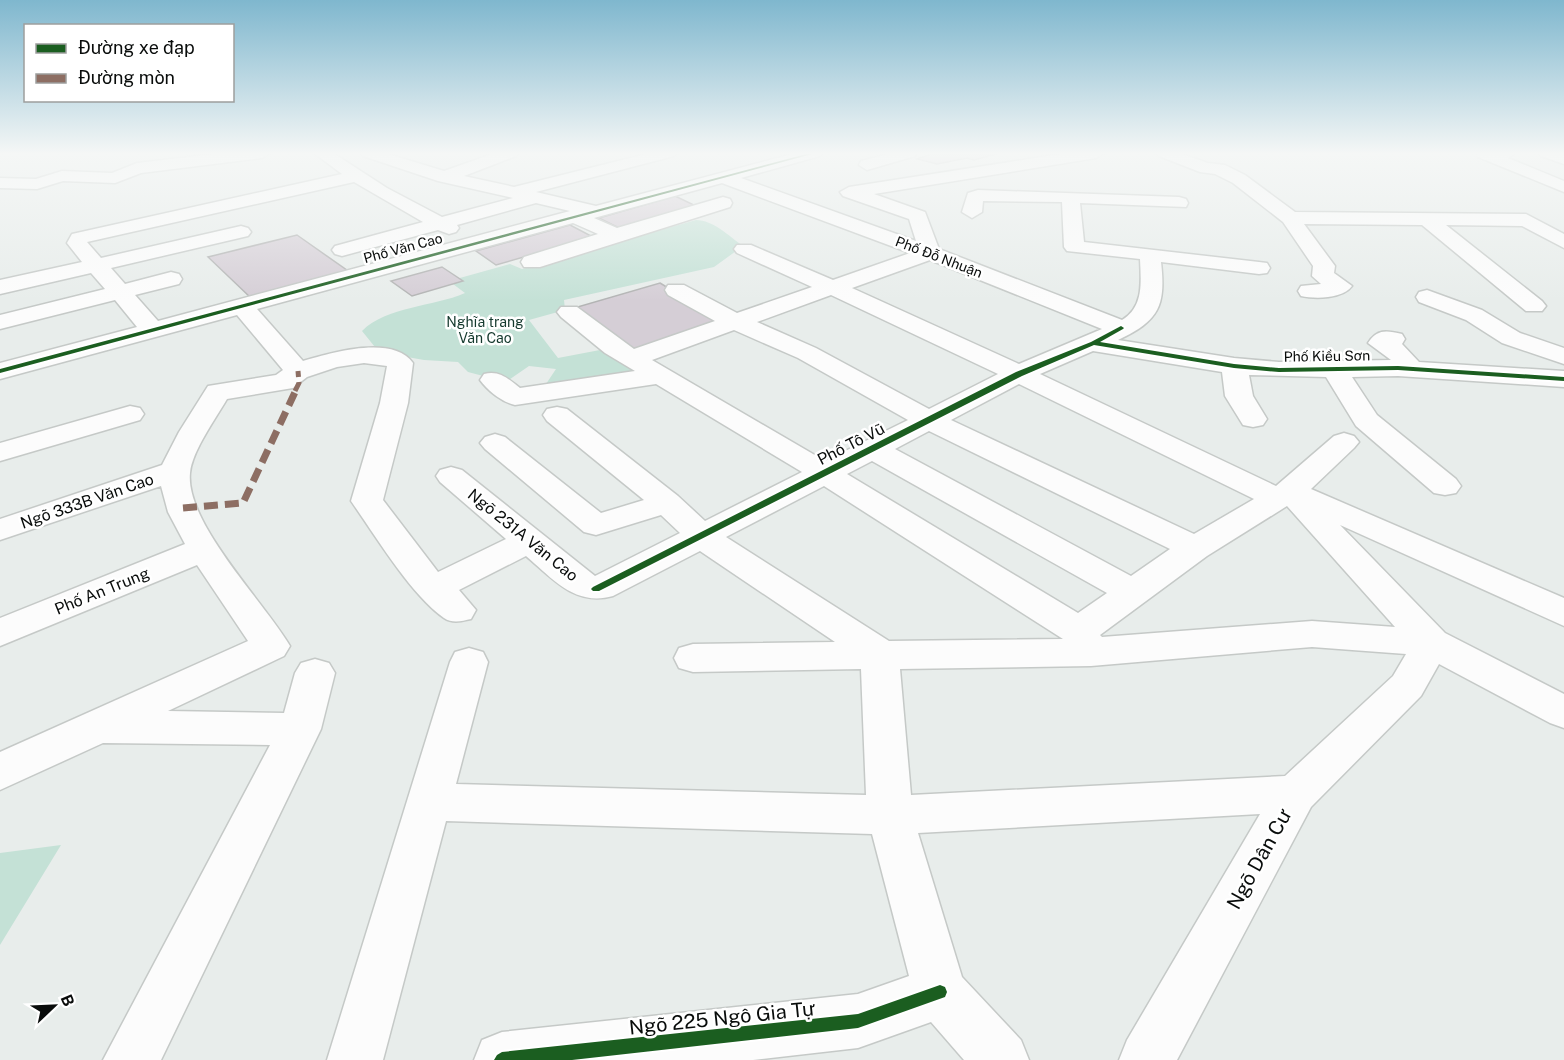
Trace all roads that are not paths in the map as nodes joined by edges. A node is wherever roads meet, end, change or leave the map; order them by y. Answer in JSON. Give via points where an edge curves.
{"nodes":[{"id":1,"x":238,"y":202,"type":"edge"},
{"id":2,"x":401,"y":202,"type":"edge"},
{"id":3,"x":517,"y":202,"type":"edge"},
{"id":4,"x":553,"y":202,"type":"edge"},
{"id":5,"x":623,"y":202,"type":"edge"},
{"id":6,"x":793,"y":202,"type":"edge"},
{"id":7,"x":879,"y":202,"type":"edge"},
{"id":8,"x":973,"y":202,"type":"edge"},
{"id":9,"x":1071,"y":202,"type":"edge"},
{"id":10,"x":1102,"y":202,"type":"edge"},
{"id":11,"x":1270,"y":202,"type":"edge"},
{"id":12,"x":723,"y":203,"type":"dead end"},
{"id":13,"x":1179,"y":203,"type":"dead end"},
{"id":14,"x":1555,"y":204,"type":"edge"},
{"id":15,"x":972,"y":212,"type":"dead end"},
{"id":16,"x":583,"y":213,"type":"junction"},
{"id":17,"x":1290,"y":218,"type":"junction"},
{"id":18,"x":1428,"y":220,"type":"junction"},
{"id":19,"x":1526,"y":220,"type":"junction"},
{"id":20,"x":440,"y":223,"type":"junction"},
{"id":21,"x":241,"y":232,"type":"dead end"},
{"id":22,"x":616,"y":235,"type":"junction"},
{"id":23,"x":1564,"y":242,"type":"edge"},
{"id":24,"x":473,"y":243,"type":"junction"},
{"id":25,"x":744,"y":249,"type":"dead end"},
{"id":26,"x":342,"y":250,"type":"dead end"},
{"id":27,"x":930,"y":253,"type":"junction"},
{"id":28,"x":1150,"y":254,"type":"junction"},
{"id":29,"x":532,"y":262,"type":"dead end"},
{"id":30,"x":94,"y":266,"type":"junction"},
{"id":31,"x":1259,"y":268,"type":"dead end"},
{"id":32,"x":171,"y":279,"type":"dead end"},
{"id":33,"x":0,"y":287,"type":"edge"},
{"id":34,"x":832,"y":287,"type":"junction"},
{"id":35,"x":676,"y":290,"type":"dead end"},
{"id":36,"x":1309,"y":291,"type":"dead end"},
{"id":37,"x":117,"y":292,"type":"junction"},
{"id":38,"x":1427,"y":297,"type":"dead end"},
{"id":39,"x":242,"y":306,"type":"junction"},
{"id":40,"x":1534,"y":306,"type":"dead end"},
{"id":41,"x":568,"y":312,"type":"dead end"},
{"id":42,"x":33,"y":314,"type":"junction"},
{"id":43,"x":734,"y":321,"type":"junction"},
{"id":44,"x":0,"y":322,"type":"edge"},
{"id":45,"x":1121,"y":328,"type":"junction"},
{"id":46,"x":153,"y":330,"type":"junction"},
{"id":47,"x":1393,"y":339,"type":"dead end"},
{"id":48,"x":1093,"y":343,"type":"junction"},
{"id":49,"x":0,"y":345,"type":"edge"},
{"id":50,"x":1564,"y":356,"type":"edge"},
{"id":51,"x":632,"y":358,"type":"junction"},
{"id":52,"x":1234,"y":366,"type":"junction"},
{"id":53,"x":1412,"y":369,"type":"junction"},
{"id":54,"x":298,"y":370,"type":"junction"},
{"id":55,"x":1335,"y":370,"type":"junction"},
{"id":56,"x":0,"y":371,"type":"edge"},
{"id":57,"x":1019,"y":374,"type":"junction"},
{"id":58,"x":663,"y":375,"type":"junction"},
{"id":59,"x":1564,"y":379,"type":"edge"},
{"id":60,"x":493,"y":380,"type":"dead end"},
{"id":61,"x":130,"y":414,"type":"dead end"},
{"id":62,"x":557,"y":415,"type":"dead end"},
{"id":63,"x":1253,"y":419,"type":"dead end"},
{"id":64,"x":929,"y":420,"type":"junction"},
{"id":65,"x":1344,"y":442,"type":"dead end"},
{"id":66,"x":495,"y":443,"type":"dead end"},
{"id":67,"x":873,"y":449,"type":"junction"},
{"id":68,"x":0,"y":452,"type":"edge"},
{"id":69,"x":175,"y":471,"type":"junction"},
{"id":70,"x":826,"y":474,"type":"junction"},
{"id":71,"x":451,"y":476,"type":"dead end"},
{"id":72,"x":1445,"y":486,"type":"dead end"},
{"id":73,"x":1283,"y":495,"type":"junction"},
{"id":74,"x":667,"y":503,"type":"junction"},
{"id":75,"x":0,"y":530,"type":"edge"},
{"id":76,"x":703,"y":537,"type":"junction"},
{"id":77,"x":530,"y":540,"type":"junction"},
{"id":78,"x":1195,"y":548,"type":"junction"},
{"id":79,"x":204,"y":549,"type":"junction"},
{"id":80,"x":596,"y":589,"type":"joint"},
{"id":81,"x":1132,"y":592,"type":"junction"},
{"id":82,"x":1564,"y":613,"type":"edge"},
{"id":83,"x":0,"y":633,"type":"edge"},
{"id":84,"x":1085,"y":642,"type":"junction"},
{"id":85,"x":1432,"y":643,"type":"junction"},
{"id":86,"x":880,"y":654,"type":"junction"},
{"id":87,"x":693,"y":658,"type":"dead end"},
{"id":88,"x":469,"y":662,"type":"dead end"},
{"id":89,"x":315,"y":673,"type":"dead end"},
{"id":90,"x":1564,"y":712,"type":"edge"},
{"id":91,"x":94,"y":727,"type":"junction"},
{"id":92,"x":300,"y":729,"type":"junction"},
{"id":93,"x":0,"y":772,"type":"edge"},
{"id":94,"x":1295,"y":794,"type":"junction"},
{"id":95,"x":429,"y":802,"type":"junction"},
{"id":96,"x":890,"y":815,"type":"junction"},
{"id":97,"x":940,"y":992,"type":"junction"},
{"id":98,"x":131,"y":1060,"type":"edge"},
{"id":99,"x":355,"y":1060,"type":"edge"},
{"id":100,"x":502,"y":1060,"type":"edge"},
{"id":101,"x":1001,"y":1060,"type":"edge"},
{"id":102,"x":1147,"y":1060,"type":"edge"}],
"edges":[{"from":1,"to":30,"type":"street","via":[[79,238],[77,243]]},
{"from":2,"to":20,"type":"street"},
{"from":3,"to":20,"type":"street"},
{"from":4,"to":16,"type":"street"},
{"from":5,"to":16,"type":"street","name":"Phố Văn Cao"},
{"from":6,"to":27,"type":"street","name":"Phố Đỗ Nhuận"},
{"from":7,"to":27,"type":"street","via":[[918,216]]},
{"from":8,"to":15,"type":"street"},
{"from":9,"to":28,"type":"street","via":[[1074,247]]},
{"from":10,"to":13,"type":"street","via":[[1123,206]]},
{"from":11,"to":17,"type":"street"},
{"from":12,"to":22,"type":"street"},
{"from":14,"to":19,"type":"street"},
{"from":16,"to":22,"type":"street"},
{"from":16,"to":24,"type":"street","name":"Phố Văn Cao"},
{"from":17,"to":18,"type":"street"},
{"from":17,"to":36,"type":"street","via":[[1324,266],[1323,276],[1341,286]]},
{"from":18,"to":19,"type":"street"},
{"from":18,"to":40,"type":"street"},
{"from":19,"to":23,"type":"street"},
{"from":20,"to":24,"type":"street"},
{"from":20,"to":26,"type":"street"},
{"from":21,"to":30,"type":"street"},
{"from":22,"to":29,"type":"street"},
{"from":24,"to":39,"type":"street","name":"Phố Văn Cao"},
{"from":25,"to":34,"type":"street"},
{"from":27,"to":34,"type":"street"},
{"from":27,"to":45,"type":"street","name":"Phố Đỗ Nhuận"},
{"from":28,"to":31,"type":"street"},
{"from":28,"to":45,"type":"street","name":"Phố Tô Vũ","via":[[1149,306],[1137,321]]},
{"from":30,"to":33,"type":"street"},
{"from":30,"to":37,"type":"street"},
{"from":32,"to":37,"type":"street"},
{"from":34,"to":43,"type":"street"},
{"from":34,"to":57,"type":"street"},
{"from":35,"to":43,"type":"street"},
{"from":37,"to":42,"type":"street"},
{"from":37,"to":46,"type":"street"},
{"from":38,"to":50,"type":"street","via":[[1474,315],[1512,338]]},
{"from":39,"to":46,"type":"street","name":"Phố Văn Cao"},
{"from":39,"to":54,"type":"street"},
{"from":41,"to":51,"type":"street"},
{"from":42,"to":44,"type":"street"},
{"from":42,"to":49,"type":"street","via":[[51,331]]},
{"from":43,"to":51,"type":"street"},
{"from":43,"to":64,"type":"street","via":[[807,353]]},
{"from":45,"to":48,"type":"street","name":"Phố Tô Vũ"},
{"from":46,"to":56,"type":"street","name":"Phố Văn Cao"},
{"from":47,"to":53,"type":"street","via":[[1384,338],[1380,343],[1395,350]]},
{"from":48,"to":52,"type":"street","name":"Phố Kiều Sơn"},
{"from":48,"to":57,"type":"street","name":"Phố Tô Vũ"},
{"from":51,"to":58,"type":"street"},
{"from":52,"to":55,"type":"street","name":"Phố Kiều Sơn"},
{"from":52,"to":63,"type":"street","via":[[1239,396]]},
{"from":53,"to":55,"type":"street","name":"Phố Kiều Sơn"},
{"from":53,"to":59,"type":"street","name":"Phố Kiều Sơn"},
{"from":54,"to":69,"type":"street","via":[[284,382],[218,392]]},
{"from":54,"to":77,"type":"street","via":[[353,356],[390,358],[400,363],[394,403],[367,501],[446,599]]},
{"from":55,"to":72,"type":"street","via":[[1366,420]]},
{"from":57,"to":64,"type":"street","name":"Phố Tô Vũ"},
{"from":57,"to":73,"type":"street"},
{"from":58,"to":60,"type":"street","via":[[515,397]]},
{"from":58,"to":70,"type":"street"},
{"from":61,"to":68,"type":"street"},
{"from":62,"to":74,"type":"street"},
{"from":64,"to":67,"type":"street","name":"Phố Tô Vũ"},
{"from":64,"to":78,"type":"street"},
{"from":65,"to":73,"type":"street"},
{"from":66,"to":74,"type":"street","via":[[596,525]]},
{"from":67,"to":70,"type":"street","name":"Phố Tô Vũ"},
{"from":67,"to":81,"type":"street"},
{"from":69,"to":75,"type":"street","name":"Ngõ 333B Văn Cao"},
{"from":69,"to":79,"type":"street","via":[[175,491]]},
{"from":70,"to":76,"type":"street","name":"Phố Tô Vũ"},
{"from":70,"to":84,"type":"street"},
{"from":71,"to":77,"type":"street","name":"Ngõ 231A Văn Cao"},
{"from":73,"to":78,"type":"street"},
{"from":73,"to":82,"type":"street"},
{"from":73,"to":85,"type":"street"},
{"from":74,"to":76,"type":"street"},
{"from":76,"to":80,"type":"street","name":"Phố Tô Vũ"},
{"from":76,"to":86,"type":"street"},
{"from":77,"to":80,"type":"street","name":"Ngõ 231A Văn Cao","via":[[576,580]]},
{"from":78,"to":81,"type":"street"},
{"from":79,"to":83,"type":"street","name":"Phố An Trung"},
{"from":79,"to":91,"type":"street","via":[[271,646]]},
{"from":81,"to":84,"type":"street"},
{"from":84,"to":85,"type":"street","via":[[1312,634]]},
{"from":84,"to":86,"type":"street"},
{"from":85,"to":90,"type":"street"},
{"from":85,"to":94,"type":"street","name":"Ngõ Dân Cư","via":[[1407,686]]},
{"from":86,"to":87,"type":"street"},
{"from":86,"to":96,"type":"street"},
{"from":88,"to":95,"type":"street"},
{"from":89,"to":92,"type":"street"},
{"from":91,"to":92,"type":"street"},
{"from":91,"to":93,"type":"street"},
{"from":92,"to":98,"type":"street"},
{"from":94,"to":96,"type":"street"},
{"from":94,"to":102,"type":"street","name":"Ngõ Dân Cư"},
{"from":95,"to":96,"type":"street"},
{"from":95,"to":99,"type":"street"},
{"from":96,"to":97,"type":"street"},
{"from":97,"to":100,"type":"street","name":"Ngõ 225 Ngô Gia Tự","via":[[858,1021]]},
{"from":97,"to":101,"type":"street"}]}
